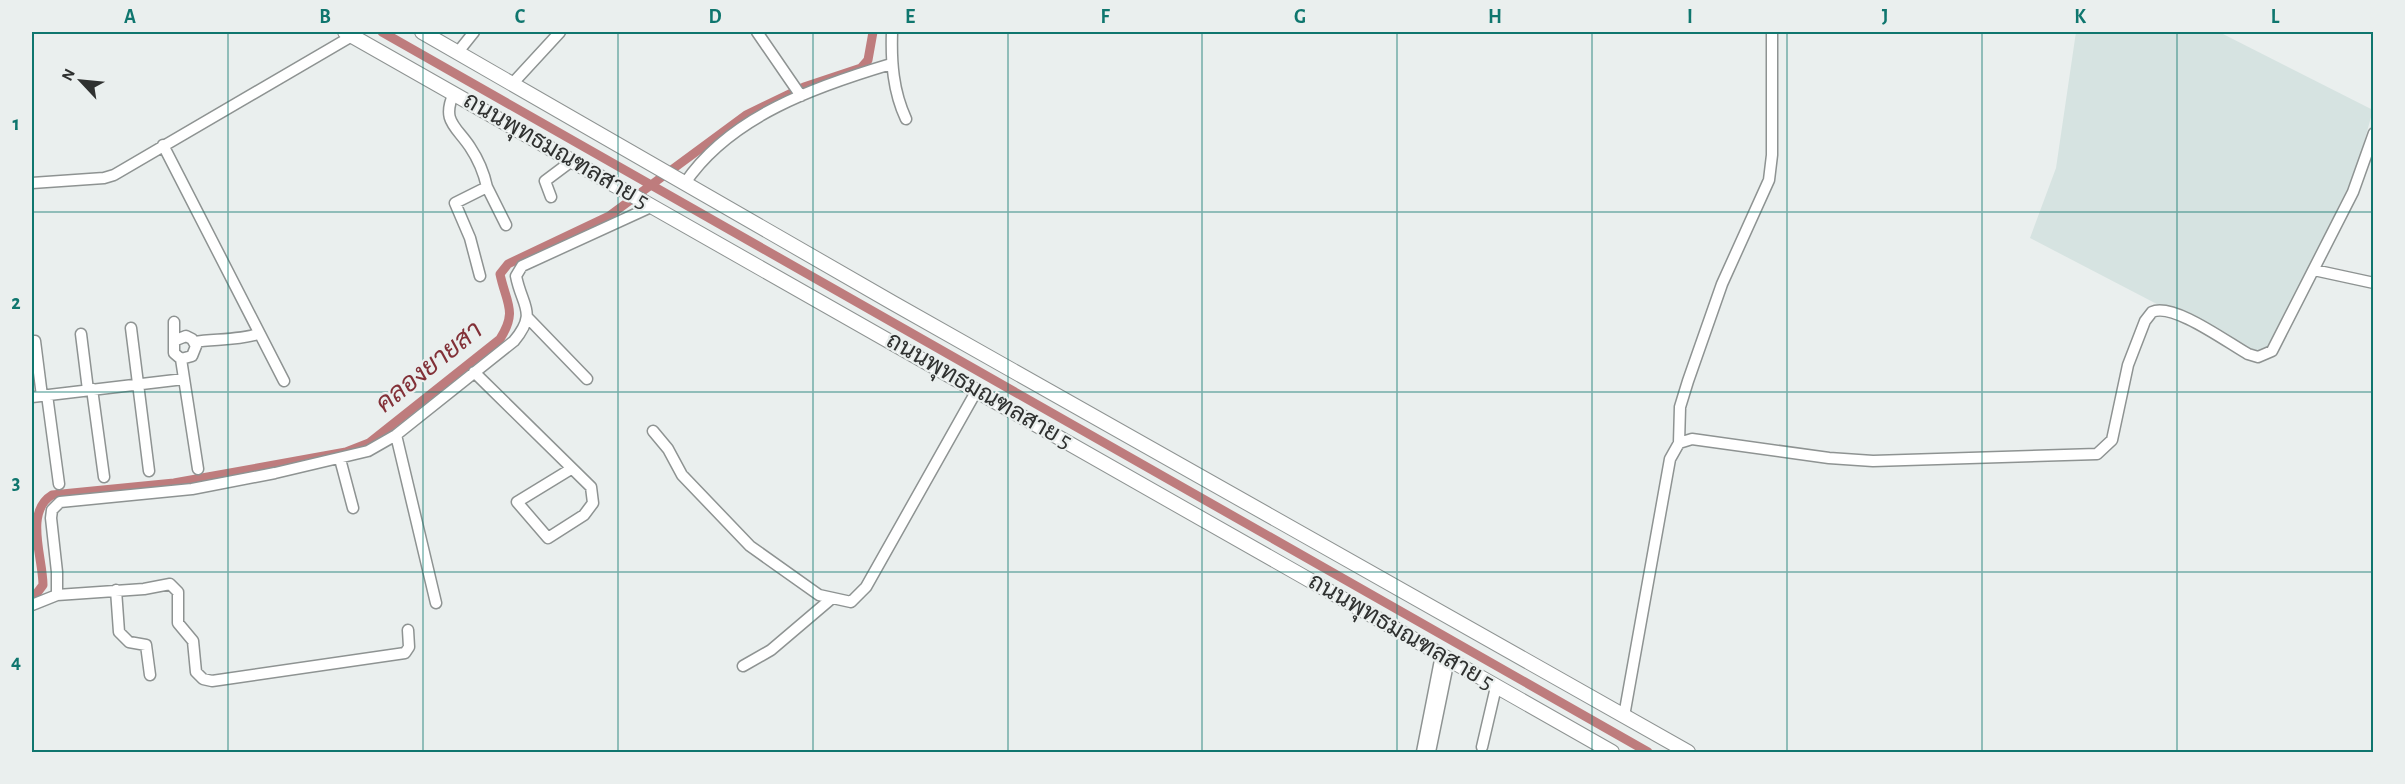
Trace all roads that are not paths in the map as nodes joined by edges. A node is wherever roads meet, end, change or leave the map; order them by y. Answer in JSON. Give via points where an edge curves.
{"nodes":[{"id":1,"x":422,"y":32,"type":"edge"},
{"id":2,"x":474,"y":32,"type":"edge"},
{"id":3,"x":560,"y":32,"type":"edge"},
{"id":4,"x":757,"y":32,"type":"edge"},
{"id":5,"x":892,"y":32,"type":"edge"},
{"id":6,"x":1772,"y":32,"type":"edge"},
{"id":7,"x":348,"y":34,"type":"edge"},
{"id":8,"x":458,"y":52,"type":"junction"},
{"id":9,"x":891,"y":64,"type":"junction"},
{"id":10,"x":513,"y":83,"type":"junction"},
{"id":11,"x":798,"y":91,"type":"junction"},
{"id":12,"x":454,"y":93,"type":"junction"},
{"id":13,"x":906,"y":118,"type":"dead end"},
{"id":14,"x":2373,"y":133,"type":"edge"},
{"id":15,"x":163,"y":145,"type":"junction"},
{"id":16,"x":573,"y":160,"type":"junction"},
{"id":17,"x":683,"y":182,"type":"junction"},
{"id":18,"x":32,"y":183,"type":"edge"},
{"id":19,"x":487,"y":187,"type":"junction"},
{"id":20,"x":551,"y":197,"type":"dead end"},
{"id":21,"x":651,"y":205,"type":"junction"},
{"id":22,"x":506,"y":225,"type":"dead end"},
{"id":23,"x":2313,"y":270,"type":"junction"},
{"id":24,"x":480,"y":276,"type":"dead end"},
{"id":25,"x":2373,"y":283,"type":"edge"},
{"id":26,"x":528,"y":318,"type":"junction"},
{"id":27,"x":174,"y":322,"type":"dead end"},
{"id":28,"x":252,"y":323,"type":"junction"},
{"id":29,"x":131,"y":328,"type":"dead end"},
{"id":30,"x":81,"y":334,"type":"dead end"},
{"id":31,"x":258,"y":334,"type":"junction"},
{"id":32,"x":236,"y":336,"type":"junction"},
{"id":33,"x":176,"y":340,"type":"junction"},
{"id":34,"x":35,"y":341,"type":"dead end"},
{"id":35,"x":195,"y":342,"type":"junction"},
{"id":36,"x":181,"y":359,"type":"junction"},
{"id":37,"x":474,"y":372,"type":"junction"},
{"id":38,"x":184,"y":379,"type":"junction"},
{"id":39,"x":587,"y":380,"type":"dead end"},
{"id":40,"x":284,"y":381,"type":"dead end"},
{"id":41,"x":137,"y":383,"type":"junction"},
{"id":42,"x":90,"y":389,"type":"junction"},
{"id":43,"x":977,"y":390,"type":"junction"},
{"id":44,"x":40,"y":396,"type":"edge"},
{"id":45,"x":653,"y":431,"type":"dead end"},
{"id":46,"x":396,"y":435,"type":"junction"},
{"id":47,"x":1679,"y":442,"type":"junction"},
{"id":48,"x":340,"y":459,"type":"junction"},
{"id":49,"x":198,"y":469,"type":"dead end"},
{"id":50,"x":571,"y":469,"type":"junction"},
{"id":51,"x":149,"y":471,"type":"dead end"},
{"id":52,"x":104,"y":477,"type":"dead end"},
{"id":53,"x":59,"y":484,"type":"dead end"},
{"id":54,"x":353,"y":508,"type":"dead end"},
{"id":55,"x":116,"y":590,"type":"junction"},
{"id":56,"x":57,"y":594,"type":"junction"},
{"id":57,"x":831,"y":599,"type":"junction"},
{"id":58,"x":436,"y":603,"type":"dead end"},
{"id":59,"x":32,"y":605,"type":"edge"},
{"id":60,"x":408,"y":630,"type":"dead end"},
{"id":61,"x":1445,"y":657,"type":"junction"},
{"id":62,"x":743,"y":666,"type":"dead end"},
{"id":63,"x":150,"y":675,"type":"dead end"},
{"id":64,"x":1496,"y":687,"type":"junction"},
{"id":65,"x":1624,"y":716,"type":"junction"},
{"id":66,"x":1482,"y":747,"type":"dead end"},
{"id":67,"x":1422,"y":753,"type":"edge"},
{"id":68,"x":1431,"y":753,"type":"edge"},
{"id":69,"x":1612,"y":753,"type":"edge"},
{"id":70,"x":1688,"y":753,"type":"edge"}],
"edges":[{"from":1,"to":8,"type":"main road","name":"ถนนพุทธมณฑลสาย 5"},
{"from":2,"to":8,"type":"street"},
{"from":3,"to":10,"type":"street"},
{"from":4,"to":11,"type":"street"},
{"from":5,"to":9,"type":"street"},
{"from":6,"to":47,"type":"street","via":[[1770,174],[1722,284],[1688,381],[1680,407]]},
{"from":7,"to":12,"type":"main road","name":"ถนนพุทธมณฑลสาย 5"},
{"from":7,"to":15,"type":"street"},
{"from":8,"to":10,"type":"main road","name":"ถนนพุทธมณฑลสาย 5"},
{"from":9,"to":11,"type":"street"},
{"from":9,"to":13,"type":"street"},
{"from":10,"to":17,"type":"main road","name":"ถนนพุทธมณฑลสาย 5"},
{"from":11,"to":17,"type":"street","via":[[734,134],[705,157]]},
{"from":12,"to":16,"type":"main road","name":"ถนนพุทธมณฑลสาย 5"},
{"from":12,"to":19,"type":"street","via":[[448,112],[454,129],[471,147]]},
{"from":14,"to":23,"type":"street","via":[[2353,192]]},
{"from":15,"to":18,"type":"street","via":[[104,178]]},
{"from":15,"to":28,"type":"street"},
{"from":16,"to":20,"type":"street","via":[[545,181]]},
{"from":16,"to":21,"type":"main road","name":"ถนนพุทธมณฑลสาย 5"},
{"from":17,"to":65,"type":"main road","name":"ถนนพุทธมณฑลสาย 5"},
{"from":19,"to":22,"type":"street"},
{"from":19,"to":24,"type":"street","via":[[455,203]]},
{"from":21,"to":26,"type":"street","via":[[522,266],[516,276]]},
{"from":21,"to":43,"type":"main road","name":"ถนนพุทธมณฑลสาย 5"},
{"from":23,"to":25,"type":"street"},
{"from":23,"to":47,"type":"street","via":[[2279,340],[2267,355],[2248,354],[2167,309],[2152,312],[2128,365],[2112,440],[2097,454],[1873,461],[1692,439]]},
{"from":26,"to":37,"type":"street","via":[[514,341]]},
{"from":26,"to":39,"type":"street"},
{"from":27,"to":33,"type":"street"},
{"from":28,"to":31,"type":"street"},
{"from":28,"to":32,"type":"street"},
{"from":29,"to":41,"type":"street"},
{"from":30,"to":42,"type":"street"},
{"from":31,"to":32,"type":"street","via":[[244,339]]},
{"from":31,"to":40,"type":"street"},
{"from":32,"to":35,"type":"street"},
{"from":33,"to":35,"type":"street","via":[[186,336]]},
{"from":33,"to":36,"type":"street","via":[[172,350]]},
{"from":34,"to":44,"type":"street"},
{"from":35,"to":36,"type":"street","via":[[192,356]]},
{"from":36,"to":38,"type":"street"},
{"from":37,"to":46,"type":"street"},
{"from":37,"to":50,"type":"street"},
{"from":38,"to":41,"type":"street"},
{"from":38,"to":49,"type":"street"},
{"from":41,"to":42,"type":"street"},
{"from":41,"to":51,"type":"street"},
{"from":42,"to":44,"type":"street"},
{"from":42,"to":52,"type":"street"},
{"from":43,"to":57,"type":"street","via":[[866,587],[851,602]]},
{"from":43,"to":61,"type":"main road","name":"ถนนพุทธมณฑลสาย 5"},
{"from":44,"to":53,"type":"street"},
{"from":45,"to":57,"type":"street","via":[[682,475],[750,546],[819,595]]},
{"from":46,"to":48,"type":"street","via":[[368,451]]},
{"from":46,"to":58,"type":"street"},
{"from":47,"to":65,"type":"street","via":[[1670,459]]},
{"from":48,"to":54,"type":"street"},
{"from":48,"to":56,"type":"street","via":[[192,489],[60,502],[52,510],[51,518]]},
{"from":50,"to":50,"type":"street","via":[[517,502],[548,538],[584,515],[593,503],[591,488]]},
{"from":55,"to":56,"type":"street"},
{"from":55,"to":60,"type":"street","via":[[144,590],[166,584],[176,588],[178,623],[193,641],[196,672],[212,681],[405,653],[409,647]]},
{"from":55,"to":63,"type":"street","via":[[118,632],[129,642],[146,645]]},
{"from":56,"to":59,"type":"street"},
{"from":57,"to":62,"type":"street","via":[[771,650]]},
{"from":61,"to":64,"type":"main road","name":"ถนนพุทธมณฑลสาย 5"},
{"from":61,"to":67,"type":"street"},
{"from":61,"to":68,"type":"street"},
{"from":64,"to":66,"type":"street"},
{"from":64,"to":69,"type":"main road","name":"ถนนพุทธมณฑลสาย 5"},
{"from":65,"to":70,"type":"main road","name":"ถนนพุทธมณฑลสาย 5"}]}
